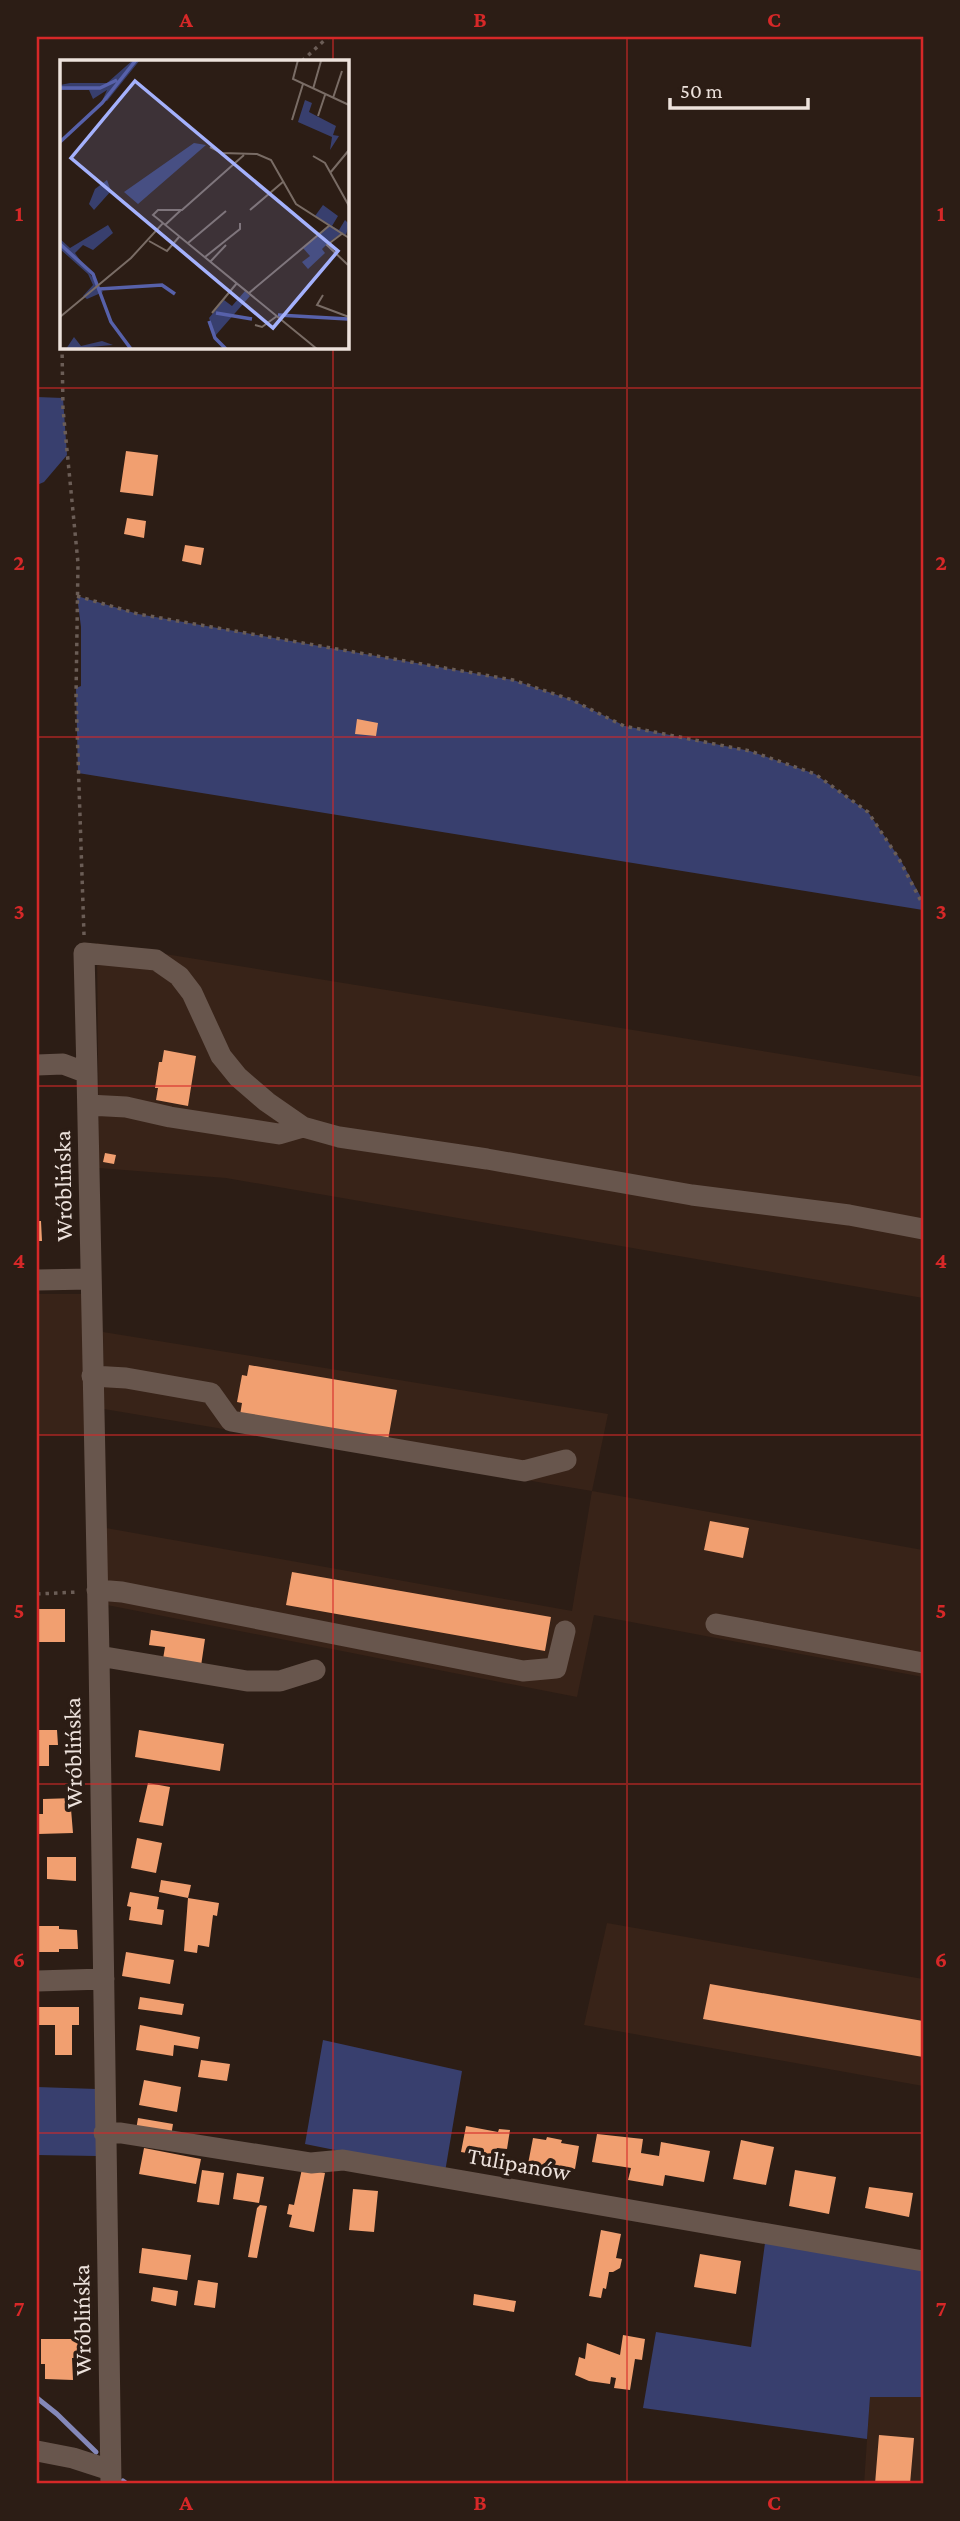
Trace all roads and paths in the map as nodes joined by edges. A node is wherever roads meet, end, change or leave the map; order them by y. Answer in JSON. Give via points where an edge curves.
{"nodes":[{"id":1,"x":328,"y":37,"type":"edge"},
{"id":2,"x":303,"y":60,"type":"edge"},
{"id":3,"x":62,"y":348,"type":"edge"},
{"id":4,"x":76,"y":596,"type":"junction"},
{"id":5,"x":923,"y":905,"type":"edge"},
{"id":6,"x":84,"y":953,"type":"junction"},
{"id":7,"x":37,"y":1065,"type":"edge"},
{"id":8,"x":87,"y":1073,"type":"junction"},
{"id":9,"x":267,"y":1102,"type":"junction"},
{"id":10,"x":88,"y":1105,"type":"junction"},
{"id":11,"x":303,"y":1127,"type":"junction"},
{"id":12,"x":240,"y":1129,"type":"junction"},
{"id":13,"x":923,"y":1229,"type":"edge"},
{"id":14,"x":90,"y":1279,"type":"junction"},
{"id":15,"x":37,"y":1280,"type":"edge"},
{"id":16,"x":92,"y":1376,"type":"junction"},
{"id":17,"x":566,"y":1460,"type":"dead end"},
{"id":18,"x":97,"y":1590,"type":"junction"},
{"id":19,"x":37,"y":1594,"type":"edge"},
{"id":20,"x":716,"y":1624,"type":"dead end"},
{"id":21,"x":565,"y":1631,"type":"dead end"},
{"id":22,"x":99,"y":1656,"type":"junction"},
{"id":23,"x":923,"y":1663,"type":"edge"},
{"id":24,"x":315,"y":1670,"type":"dead end"},
{"id":25,"x":104,"y":1979,"type":"junction"},
{"id":26,"x":37,"y":1981,"type":"edge"},
{"id":27,"x":104,"y":2133,"type":"junction"},
{"id":28,"x":923,"y":2261,"type":"edge"},
{"id":29,"x":37,"y":2451,"type":"edge"},
{"id":30,"x":110,"y":2477,"type":"edge"}],
"edges":[{"from":1,"to":2,"type":"path"},
{"from":3,"to":4,"type":"path","via":[[63,410],[78,563]]},
{"from":4,"to":5,"type":"path","via":[[138,614],[513,680],[572,700],[625,726],[750,751],[815,774],[868,811]]},
{"from":4,"to":6,"type":"path"},
{"from":6,"to":8,"type":"street","name":"Wróblińska"},
{"from":6,"to":9,"type":"street","via":[[156,960],[179,976],[192,993],[221,1056]]},
{"from":7,"to":8,"type":"street","via":[[63,1064]]},
{"from":8,"to":10,"type":"street","name":"Wróblińska"},
{"from":9,"to":11,"type":"street"},
{"from":9,"to":12,"type":"street"},
{"from":10,"to":12,"type":"street","via":[[126,1107]]},
{"from":10,"to":14,"type":"street","name":"Wróblińska"},
{"from":11,"to":12,"type":"street","via":[[279,1134]]},
{"from":11,"to":13,"type":"street","via":[[339,1137]]},
{"from":14,"to":15,"type":"street"},
{"from":14,"to":16,"type":"street","name":"Wróblińska"},
{"from":16,"to":17,"type":"street","via":[[211,1393],[230,1421],[524,1471]]},
{"from":16,"to":18,"type":"street","name":"Wróblińska"},
{"from":18,"to":19,"type":"path"},
{"from":18,"to":21,"type":"street","via":[[523,1671],[556,1668]]},
{"from":18,"to":22,"type":"street","name":"Wróblińska"},
{"from":20,"to":23,"type":"street"},
{"from":22,"to":24,"type":"street","via":[[247,1681],[280,1681]]},
{"from":22,"to":25,"type":"street","name":"Wróblińska"},
{"from":25,"to":26,"type":"street"},
{"from":25,"to":27,"type":"street","name":"Wróblińska"},
{"from":27,"to":28,"type":"street","name":"Tulipanów","via":[[311,2163],[343,2160]]},
{"from":27,"to":30,"type":"street","name":"Wróblińska"},
{"from":29,"to":30,"type":"street","via":[[73,2458]]}]}
